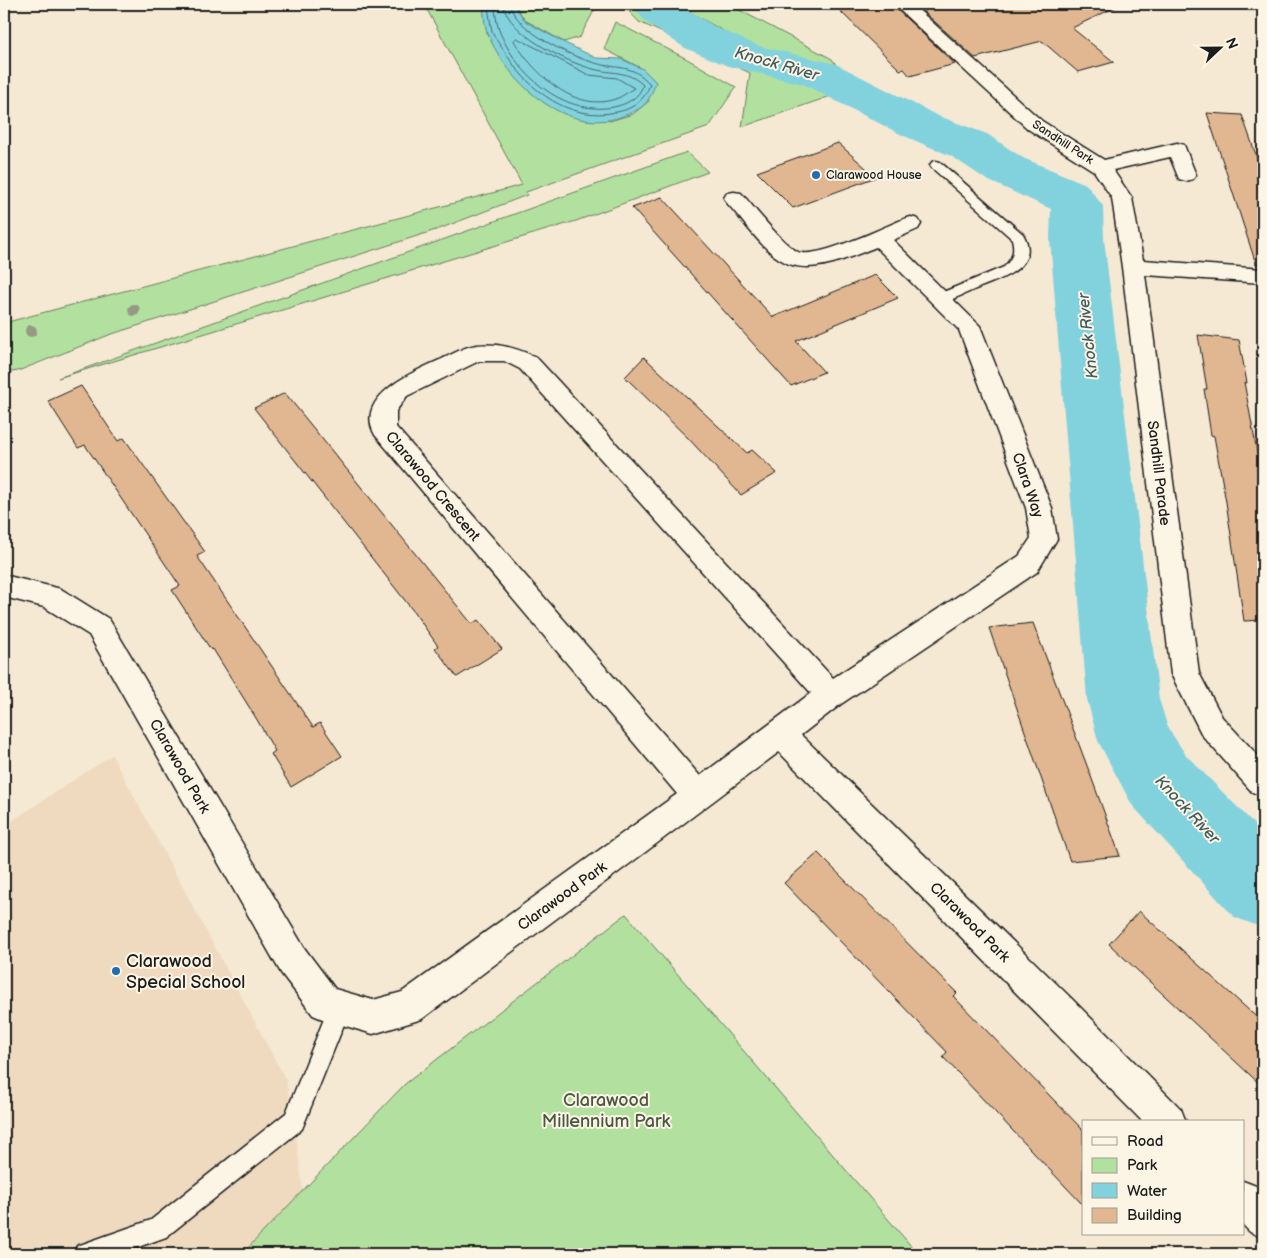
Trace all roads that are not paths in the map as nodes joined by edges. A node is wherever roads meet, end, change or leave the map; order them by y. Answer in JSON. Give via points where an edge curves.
{"nodes":[{"id":1,"x":902,"y":4,"type":"edge"},
{"id":2,"x":936,"y":165,"type":"dead end"},
{"id":3,"x":1101,"y":167,"type":"junction"},
{"id":4,"x":1186,"y":174,"type":"dead end"},
{"id":5,"x":734,"y":198,"type":"dead end"},
{"id":6,"x":911,"y":224,"type":"dead end"},
{"id":7,"x":878,"y":237,"type":"junction"},
{"id":8,"x":1133,"y":267,"type":"junction"},
{"id":9,"x":1263,"y":276,"type":"edge"},
{"id":10,"x":941,"y":298,"type":"junction"},
{"id":11,"x":4,"y":586,"type":"edge"},
{"id":12,"x":831,"y":694,"type":"junction"},
{"id":13,"x":780,"y":733,"type":"junction"},
{"id":14,"x":1263,"y":782,"type":"edge"},
{"id":15,"x":698,"y":796,"type":"junction"},
{"id":16,"x":340,"y":1007,"type":"junction"},
{"id":17,"x":1166,"y":1120,"type":"edge"},
{"id":18,"x":1244,"y":1200,"type":"edge"},
{"id":19,"x":1263,"y":1219,"type":"edge"},
{"id":20,"x":84,"y":1254,"type":"edge"}],
"edges":[{"from":1,"to":3,"type":"street","name":"Sandhill Park","via":[[1036,125]]},
{"from":2,"to":10,"type":"lane","via":[[1007,225],[1018,237],[1021,250],[1017,262],[1009,270]]},
{"from":3,"to":4,"type":"street","via":[[1177,149]]},
{"from":3,"to":8,"type":"street","name":"Sandhill Park","via":[[1122,198]]},
{"from":5,"to":7,"type":"street","via":[[790,256],[803,261],[820,259]]},
{"from":6,"to":7,"type":"street"},
{"from":7,"to":10,"type":"street","name":"Clara Way"},
{"from":8,"to":9,"type":"street"},
{"from":8,"to":14,"type":"street","name":"Sandhill Parade","via":[[1185,674],[1212,726]]},
{"from":10,"to":12,"type":"street","name":"Clara Way","via":[[969,326],[1039,508],[1044,539],[1028,564]]},
{"from":11,"to":16,"type":"street","name":"Clarawood Park","via":[[51,597],[99,626],[292,961],[324,1003]]},
{"from":12,"to":13,"type":"street","name":"Clara Way"},
{"from":12,"to":15,"type":"street","name":"Clarawood Crescent","via":[[528,363],[507,353],[476,353],[399,390],[384,410],[384,429]]},
{"from":13,"to":15,"type":"street","name":"Clarawood Park"},
{"from":13,"to":17,"type":"street","name":"Clarawood Park"},
{"from":15,"to":16,"type":"street","name":"Clarawood Park","via":[[410,1007],[373,1018]]},
{"from":16,"to":20,"type":"lane","via":[[294,1121],[158,1230]]},
{"from":18,"to":19,"type":"street"}]}
